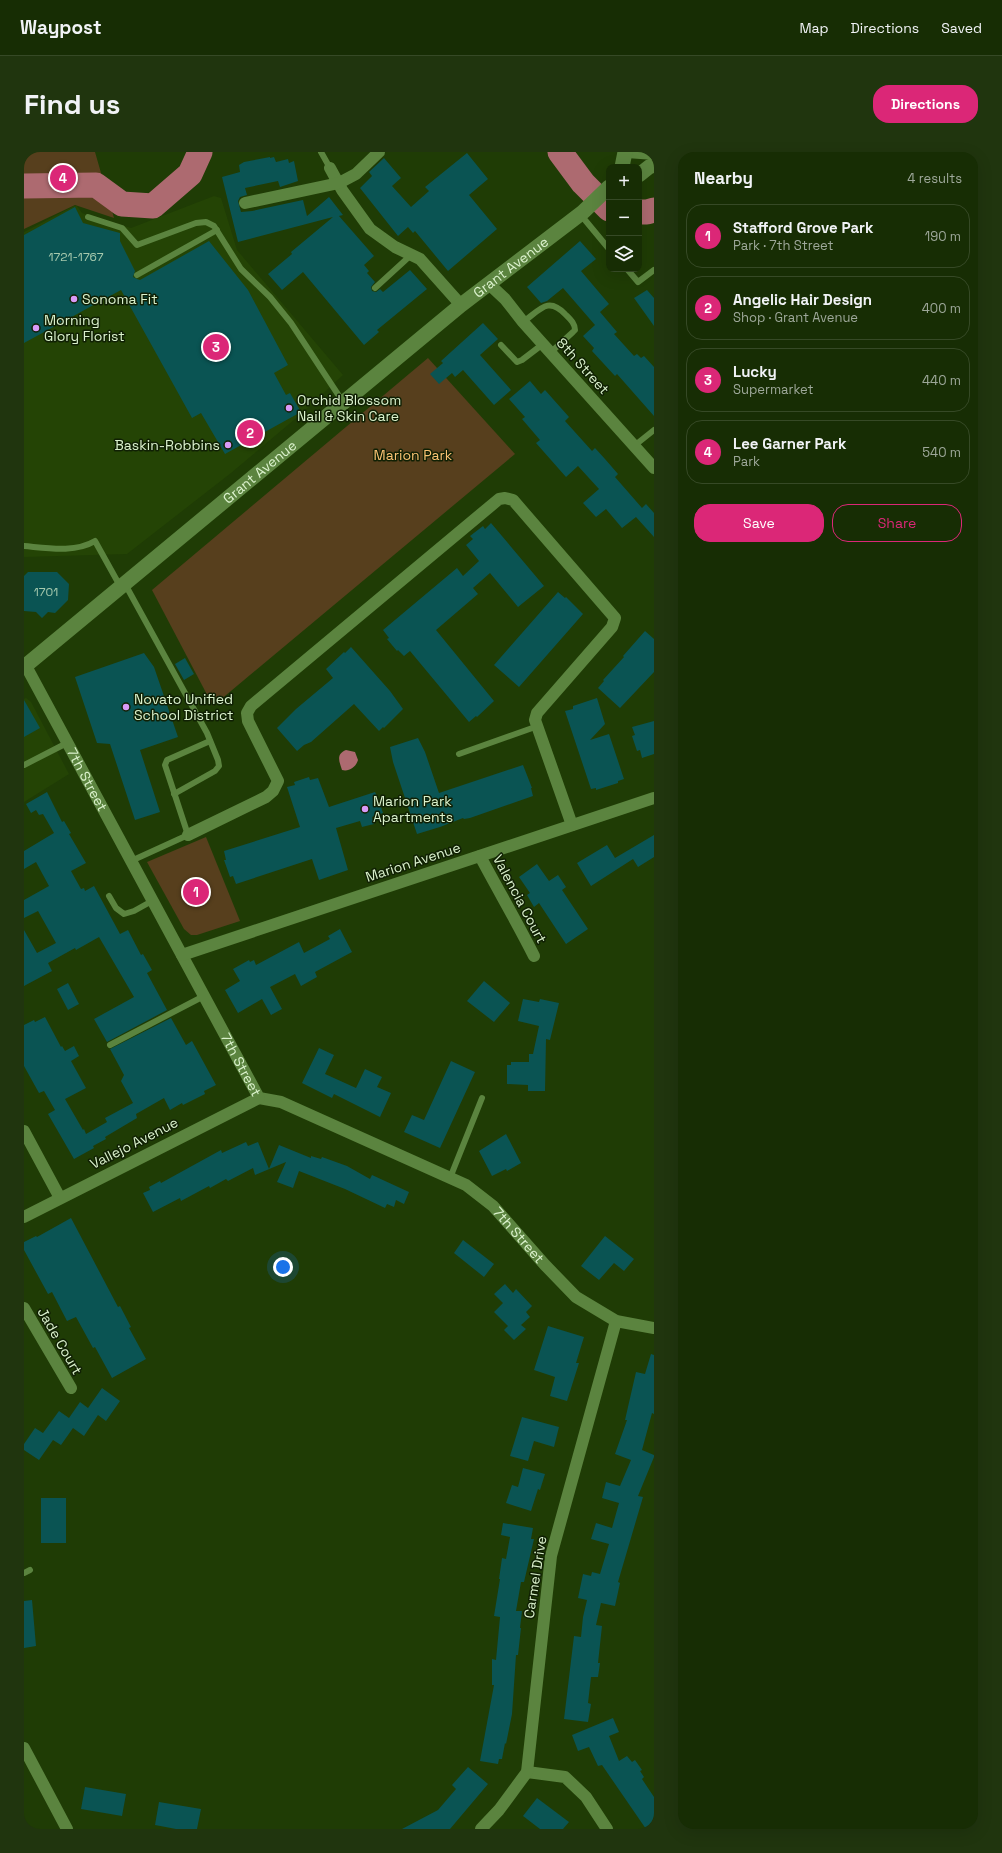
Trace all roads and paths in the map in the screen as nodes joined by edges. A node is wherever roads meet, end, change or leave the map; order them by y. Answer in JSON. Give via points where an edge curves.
{"nodes":[{"id":1,"x":321,"y":152,"type":"edge"},
{"id":2,"x":379,"y":152,"type":"edge"},
{"id":3,"x":626,"y":152,"type":"edge"},
{"id":4,"x":654,"y":154,"type":"edge"},
{"id":5,"x":623,"y":164,"type":"edge"},
{"id":6,"x":654,"y":165,"type":"edge"},
{"id":7,"x":330,"y":168,"type":"joint"},
{"id":8,"x":642,"y":173,"type":"edge"},
{"id":9,"x":338,"y":183,"type":"junction"},
{"id":10,"x":606,"y":194,"type":"edge"},
{"id":11,"x":245,"y":203,"type":"dead end"},
{"id":12,"x":581,"y":213,"type":"junction"},
{"id":13,"x":88,"y":217,"type":"dead end"},
{"id":14,"x":217,"y":230,"type":"junction"},
{"id":15,"x":606,"y":245,"type":"edge"},
{"id":16,"x":411,"y":255,"type":"junction"},
{"id":17,"x":654,"y":270,"type":"edge"},
{"id":18,"x":629,"y":272,"type":"edge"},
{"id":19,"x":137,"y":275,"type":"dead end"},
{"id":20,"x":489,"y":284,"type":"junction"},
{"id":21,"x":374,"y":288,"type":"dead end"},
{"id":22,"x":461,"y":305,"type":"junction"},
{"id":23,"x":523,"y":322,"type":"junction"},
{"id":24,"x":501,"y":345,"type":"dead end"},
{"id":25,"x":547,"y":348,"type":"junction"},
{"id":26,"x":343,"y":402,"type":"junction"},
{"id":27,"x":654,"y":430,"type":"edge"},
{"id":28,"x":634,"y":446,"type":"junction"},
{"id":29,"x":654,"y":468,"type":"edge"},
{"id":30,"x":24,"y":546,"type":"edge"},
{"id":31,"x":123,"y":585,"type":"junction"},
{"id":32,"x":25,"y":665,"type":"edge"},
{"id":33,"x":538,"y":726,"type":"junction"},
{"id":34,"x":210,"y":741,"type":"junction"},
{"id":35,"x":67,"y":743,"type":"junction"},
{"id":36,"x":459,"y":754,"type":"dead end"},
{"id":37,"x":24,"y":765,"type":"edge"},
{"id":38,"x":174,"y":794,"type":"junction"},
{"id":39,"x":654,"y":798,"type":"edge"},
{"id":40,"x":572,"y":825,"type":"junction"},
{"id":41,"x":188,"y":835,"type":"junction"},
{"id":42,"x":480,"y":856,"type":"junction"},
{"id":43,"x":131,"y":861,"type":"junction"},
{"id":44,"x":109,"y":896,"type":"dead end"},
{"id":45,"x":152,"y":901,"type":"junction"},
{"id":46,"x":182,"y":955,"type":"junction"},
{"id":47,"x":534,"y":956,"type":"dead end"},
{"id":48,"x":204,"y":996,"type":"junction"},
{"id":49,"x":110,"y":1045,"type":"dead end"},
{"id":50,"x":258,"y":1098,"type":"junction"},
{"id":51,"x":482,"y":1098,"type":"dead end"},
{"id":52,"x":24,"y":1131,"type":"edge"},
{"id":53,"x":450,"y":1178,"type":"junction"},
{"id":54,"x":60,"y":1198,"type":"junction"},
{"id":55,"x":24,"y":1217,"type":"edge"},
{"id":56,"x":24,"y":1308,"type":"edge"},
{"id":57,"x":616,"y":1321,"type":"junction"},
{"id":58,"x":654,"y":1328,"type":"edge"},
{"id":59,"x":71,"y":1388,"type":"dead end"},
{"id":60,"x":24,"y":1748,"type":"edge"},
{"id":61,"x":527,"y":1772,"type":"junction"},
{"id":62,"x":67,"y":1829,"type":"edge"},
{"id":63,"x":481,"y":1829,"type":"edge"},
{"id":64,"x":607,"y":1829,"type":"edge"}],
"edges":[{"from":1,"to":7,"type":"lane"},
{"from":2,"to":9,"type":"street","via":[[356,174]]},
{"from":3,"to":4,"type":"street"},
{"from":3,"to":5,"type":"street"},
{"from":6,"to":8,"type":"street"},
{"from":7,"to":9,"type":"street"},
{"from":9,"to":11,"type":"street"},
{"from":9,"to":16,"type":"street","via":[[370,229]]},
{"from":10,"to":12,"type":"street","name":"Grant Avenue"},
{"from":12,"to":15,"type":"lane"},
{"from":12,"to":20,"type":"street","name":"Grant Avenue"},
{"from":13,"to":14,"type":"lane","via":[[122,228],[137,245],[196,223],[206,222]]},
{"from":14,"to":19,"type":"lane"},
{"from":14,"to":26,"type":"lane","via":[[241,269],[270,297],[291,323]]},
{"from":16,"to":21,"type":"lane"},
{"from":16,"to":22,"type":"street","via":[[420,259]]},
{"from":17,"to":18,"type":"lane","via":[[638,282]]},
{"from":20,"to":22,"type":"street","name":"Grant Avenue"},
{"from":20,"to":23,"type":"street","name":"8th Street"},
{"from":22,"to":26,"type":"street","name":"Grant Avenue"},
{"from":23,"to":25,"type":"street","name":"8th Street"},
{"from":23,"to":25,"type":"lane","via":[[544,307],[553,305],[558,306],[574,323],[573,332]]},
{"from":24,"to":25,"type":"lane","via":[[517,362]]},
{"from":25,"to":28,"type":"street","name":"8th Street"},
{"from":26,"to":31,"type":"street","name":"Grant Avenue"},
{"from":27,"to":28,"type":"lane"},
{"from":28,"to":29,"type":"street","name":"8th Street"},
{"from":30,"to":31,"type":"lane","via":[[86,547],[95,541]]},
{"from":31,"to":32,"type":"street","name":"Grant Avenue"},
{"from":31,"to":34,"type":"lane"},
{"from":32,"to":35,"type":"street","name":"7th Street"},
{"from":33,"to":36,"type":"lane"},
{"from":33,"to":40,"type":"street"},
{"from":33,"to":41,"type":"street","via":[[535,720],[537,713],[612,627],[615,618],[513,500],[505,498],[499,499],[251,706],[248,721],[278,781],[266,797]]},
{"from":34,"to":38,"type":"lane","via":[[219,766],[215,771]]},
{"from":34,"to":38,"type":"lane","via":[[167,760],[165,765]]},
{"from":35,"to":37,"type":"lane"},
{"from":35,"to":43,"type":"street","name":"7th Street"},
{"from":38,"to":41,"type":"lane"},
{"from":39,"to":40,"type":"street","name":"Marion Avenue"},
{"from":40,"to":42,"type":"street","name":"Marion Avenue"},
{"from":41,"to":43,"type":"lane"},
{"from":42,"to":46,"type":"street","name":"Marion Avenue"},
{"from":42,"to":47,"type":"street","name":"Valencia Court"},
{"from":43,"to":45,"type":"street","name":"7th Street"},
{"from":44,"to":45,"type":"lane","via":[[116,908],[124,914]]},
{"from":45,"to":46,"type":"street","name":"7th Street"},
{"from":46,"to":48,"type":"street","name":"7th Street"},
{"from":48,"to":49,"type":"lane"},
{"from":48,"to":50,"type":"street","name":"7th Street"},
{"from":50,"to":53,"type":"street","name":"7th Street","via":[[281,1102]]},
{"from":50,"to":54,"type":"street","name":"Vallejo Avenue"},
{"from":51,"to":53,"type":"lane"},
{"from":52,"to":54,"type":"street"},
{"from":53,"to":57,"type":"street","name":"7th Street","via":[[466,1185],[492,1206],[576,1297]]},
{"from":54,"to":55,"type":"street","name":"Vallejo Avenue"},
{"from":56,"to":59,"type":"street","name":"Jade Court"},
{"from":57,"to":58,"type":"street","name":"7th Street"},
{"from":57,"to":61,"type":"street","name":"Carmel Drive","via":[[551,1556]]},
{"from":60,"to":62,"type":"street"},
{"from":61,"to":63,"type":"street","via":[[499,1810]]},
{"from":61,"to":64,"type":"street","via":[[564,1777],[586,1797]]}]}
